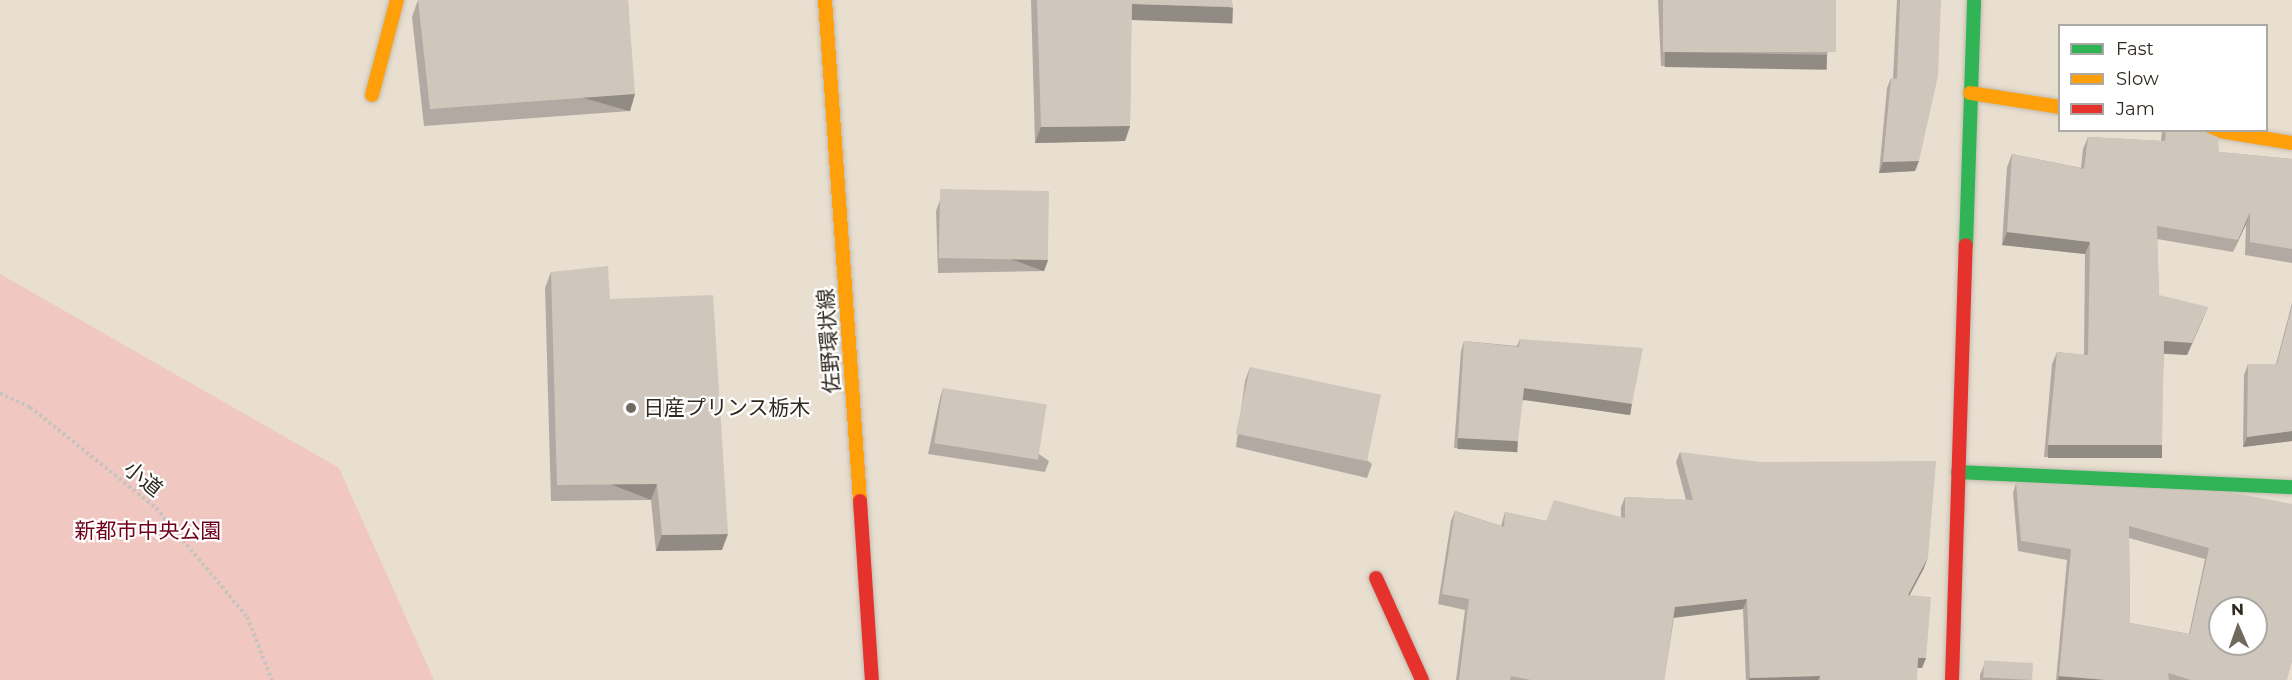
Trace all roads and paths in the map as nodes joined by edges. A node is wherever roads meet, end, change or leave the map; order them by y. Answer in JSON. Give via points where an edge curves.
{"nodes":[{"id":1,"x":398,"y":0,"type":"edge"},
{"id":2,"x":825,"y":0,"type":"edge"},
{"id":3,"x":1974,"y":0,"type":"edge"},
{"id":4,"x":1970,"y":93,"type":"junction"},
{"id":5,"x":372,"y":95,"type":"dead end"},
{"id":6,"x":2058,"y":107,"type":"edge"},
{"id":7,"x":2225,"y":132,"type":"edge"},
{"id":8,"x":2292,"y":143,"type":"edge"},
{"id":9,"x":0,"y":393,"type":"edge"},
{"id":10,"x":1958,"y":472,"type":"junction"},
{"id":11,"x":2292,"y":487,"type":"edge"},
{"id":12,"x":1376,"y":578,"type":"dead end"},
{"id":13,"x":272,"y":680,"type":"edge"},
{"id":14,"x":872,"y":680,"type":"edge"},
{"id":15,"x":1422,"y":680,"type":"edge"},
{"id":16,"x":1952,"y":680,"type":"edge"}],
"edges":[{"from":1,"to":5,"type":"street"},
{"from":2,"to":14,"type":"street","name":"佐野環状線"},
{"from":3,"to":4,"type":"street"},
{"from":4,"to":6,"type":"street"},
{"from":4,"to":10,"type":"street"},
{"from":7,"to":8,"type":"street"},
{"from":9,"to":13,"type":"path","name":"小道","via":[[30,407],[156,508],[247,617]]},
{"from":10,"to":11,"type":"street"},
{"from":10,"to":16,"type":"street"},
{"from":12,"to":15,"type":"street"}]}
